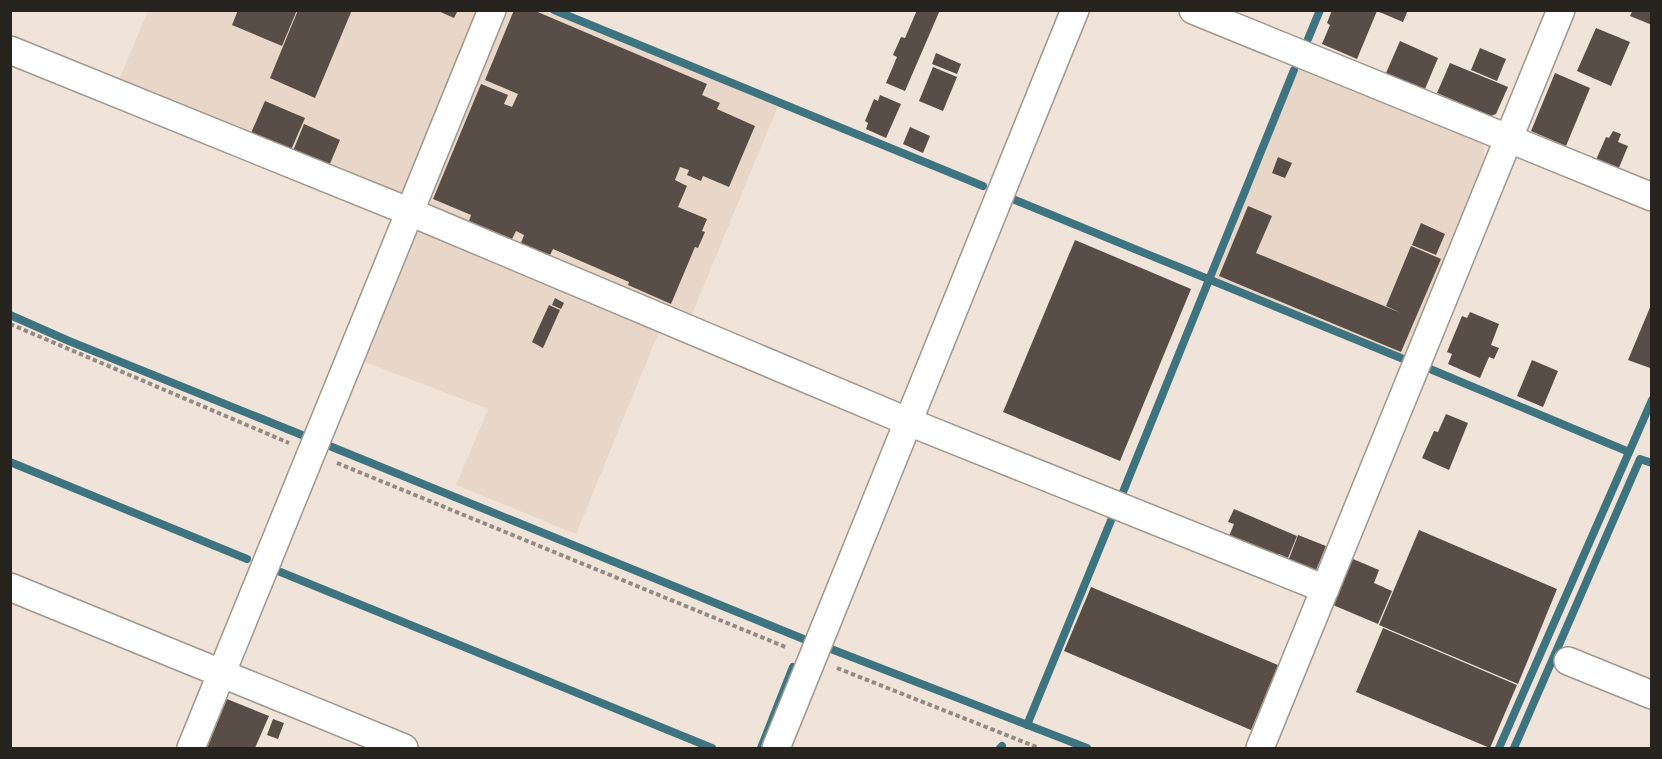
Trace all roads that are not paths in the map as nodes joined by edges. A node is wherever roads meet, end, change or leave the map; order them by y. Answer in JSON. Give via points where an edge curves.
{"nodes":[{"id":1,"x":492,"y":10,"type":"edge"},
{"id":2,"x":1076,"y":10,"type":"edge"},
{"id":3,"x":1193,"y":10,"type":"edge"},
{"id":4,"x":1562,"y":10,"type":"edge"},
{"id":5,"x":10,"y":50,"type":"edge"},
{"id":6,"x":1509,"y":139,"type":"junction"},
{"id":7,"x":1652,"y":197,"type":"edge"},
{"id":8,"x":410,"y":212,"type":"junction"},
{"id":9,"x":909,"y":422,"type":"junction"},
{"id":10,"x":10,"y":586,"type":"edge"},
{"id":11,"x":1325,"y":589,"type":"junction"},
{"id":12,"x":1568,"y":661,"type":"dead end"},
{"id":13,"x":222,"y":674,"type":"junction"},
{"id":14,"x":1652,"y":695,"type":"edge"},
{"id":15,"x":191,"y":748,"type":"edge"},
{"id":16,"x":404,"y":748,"type":"edge"},
{"id":17,"x":776,"y":748,"type":"edge"},
{"id":18,"x":1260,"y":748,"type":"edge"}],
"edges":[{"from":1,"to":8,"type":"street"},
{"from":2,"to":9,"type":"street"},
{"from":3,"to":6,"type":"street"},
{"from":4,"to":6,"type":"street"},
{"from":5,"to":8,"type":"street"},
{"from":6,"to":7,"type":"street"},
{"from":6,"to":11,"type":"street"},
{"from":8,"to":9,"type":"street"},
{"from":8,"to":13,"type":"street"},
{"from":9,"to":11,"type":"street"},
{"from":9,"to":17,"type":"street"},
{"from":10,"to":13,"type":"street"},
{"from":11,"to":18,"type":"street"},
{"from":12,"to":14,"type":"street"},
{"from":13,"to":15,"type":"street"},
{"from":13,"to":16,"type":"street"}]}
